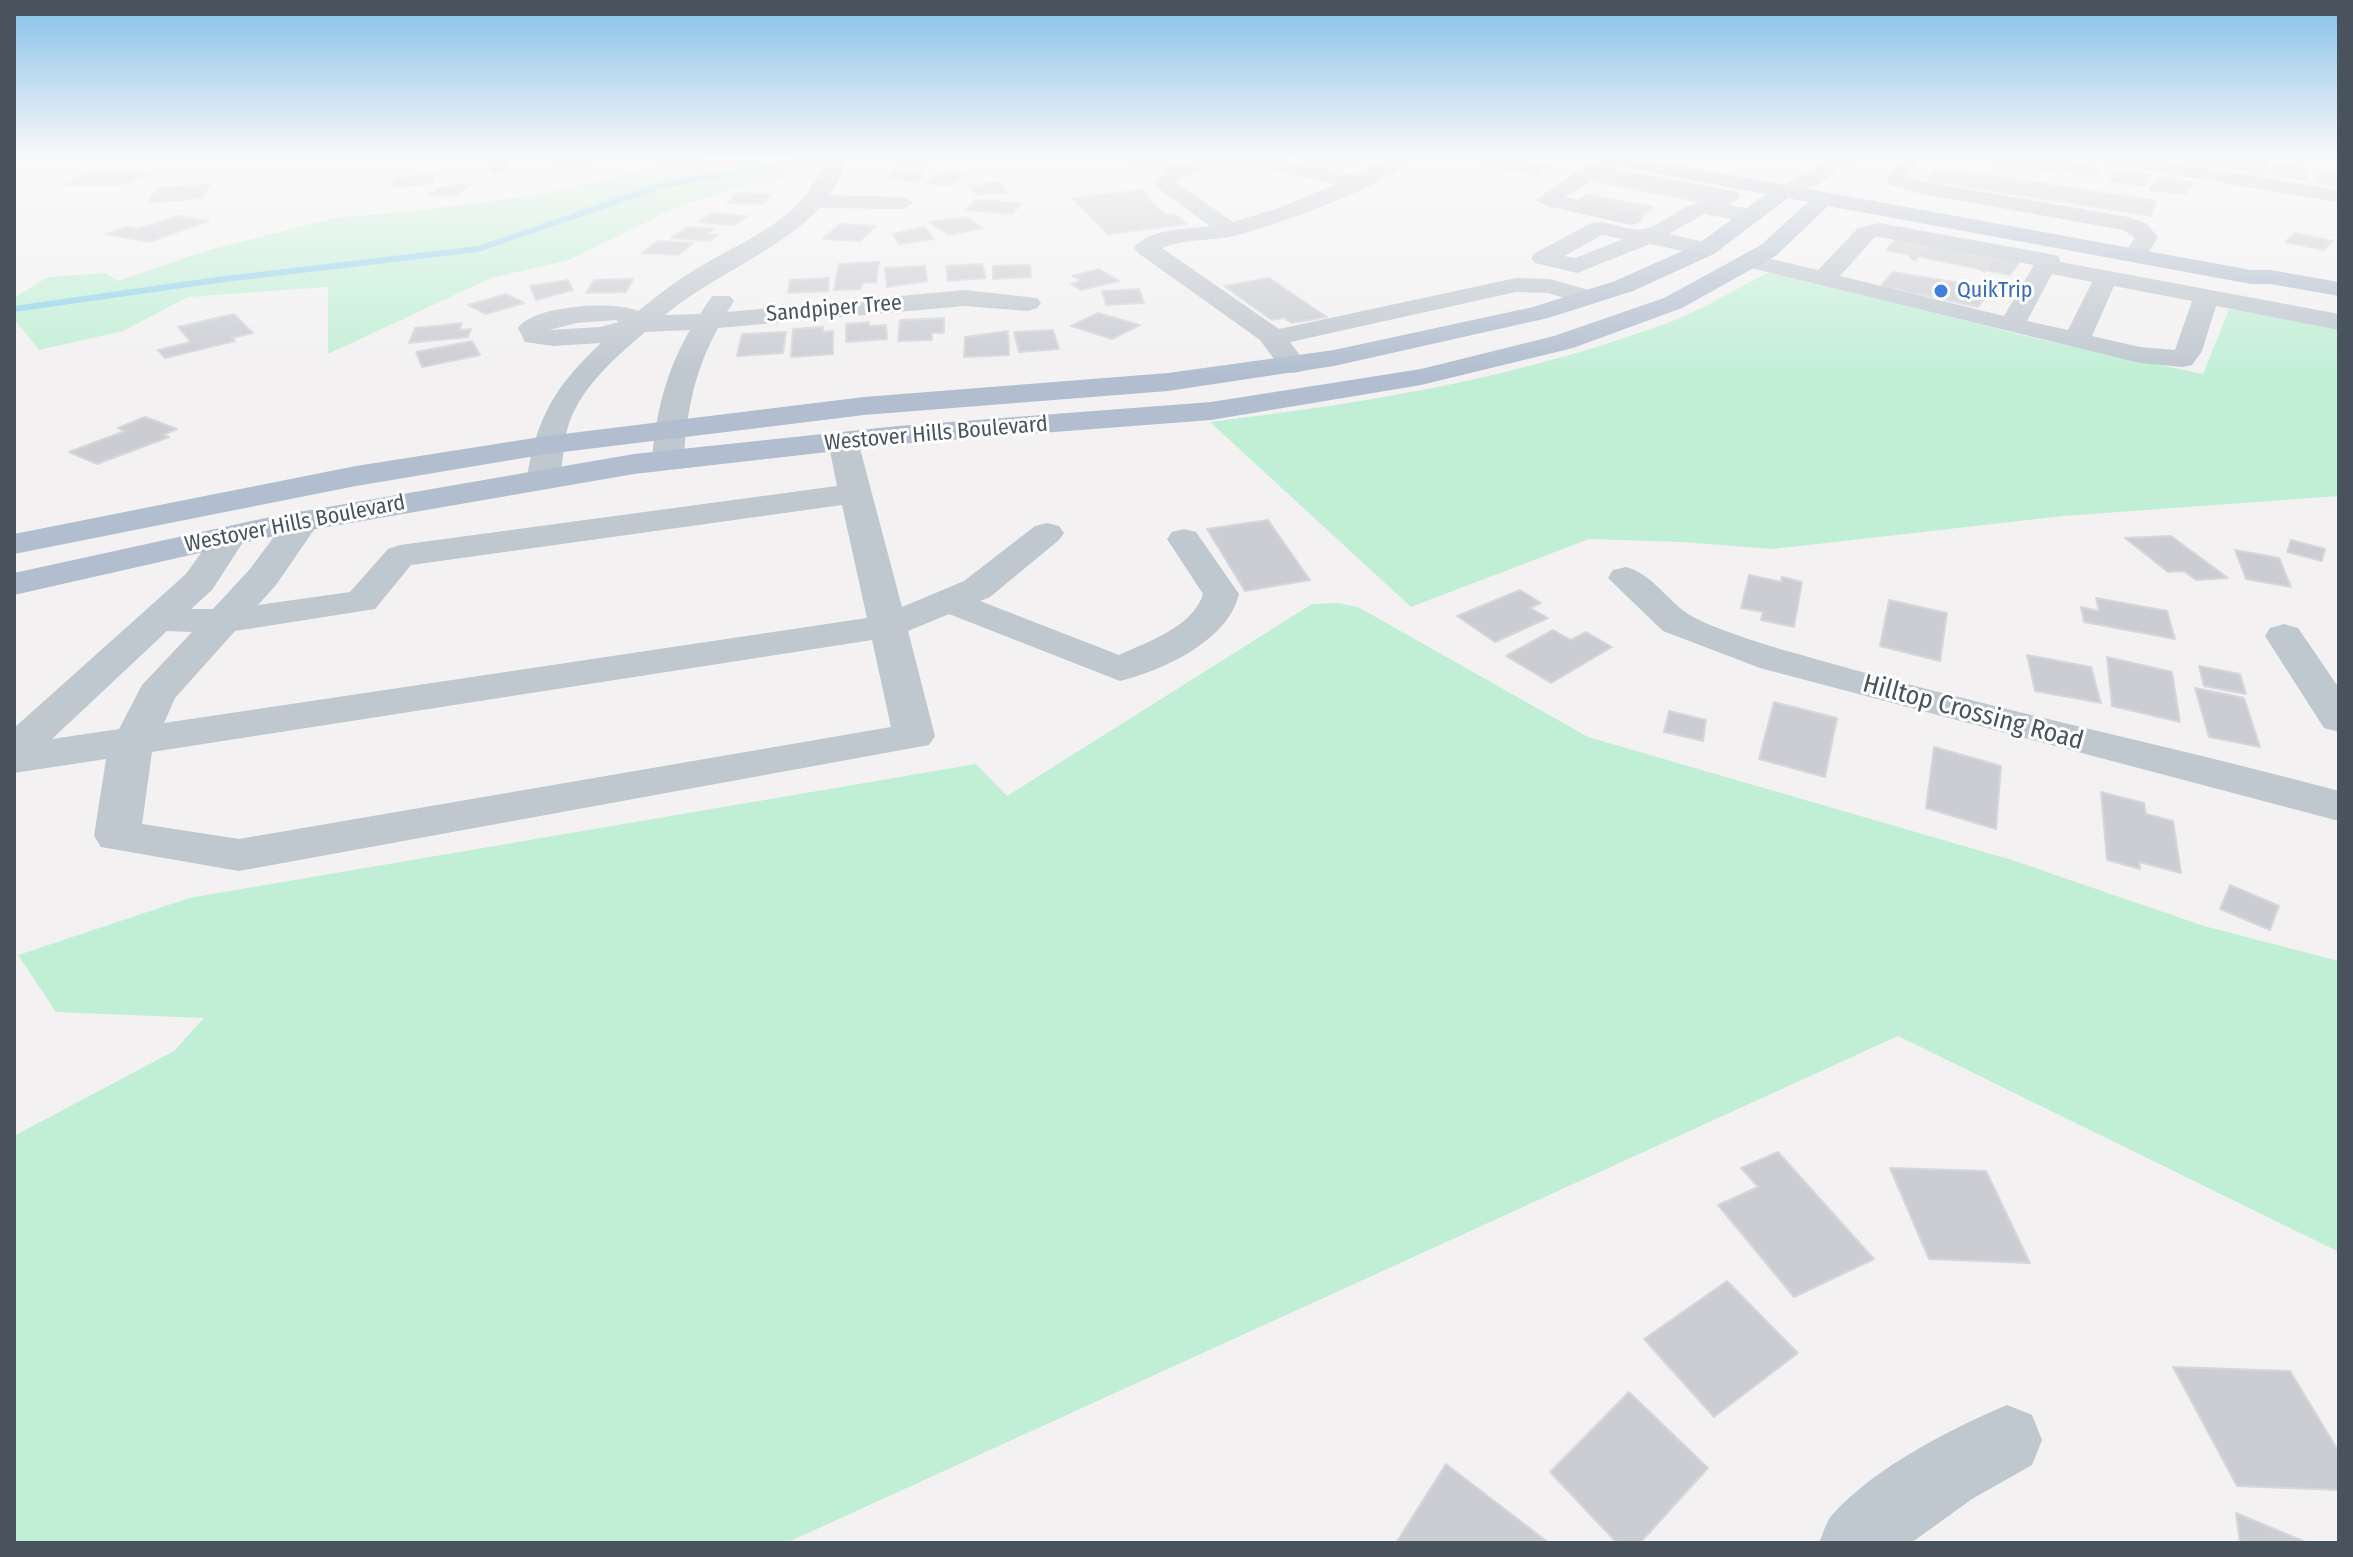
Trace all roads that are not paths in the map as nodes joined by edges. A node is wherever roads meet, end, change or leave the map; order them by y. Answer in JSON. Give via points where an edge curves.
{"nodes":[{"id":1,"x":778,"y":230,"type":"edge"},
{"id":2,"x":1230,"y":230,"type":"edge"},
{"id":3,"x":1596,"y":230,"type":"edge"},
{"id":4,"x":1608,"y":230,"type":"edge"},
{"id":5,"x":1663,"y":230,"type":"edge"},
{"id":6,"x":1734,"y":230,"type":"edge"},
{"id":7,"x":1791,"y":230,"type":"edge"},
{"id":8,"x":1998,"y":230,"type":"edge"},
{"id":9,"x":2032,"y":230,"type":"edge"},
{"id":10,"x":2140,"y":230,"type":"edge"},
{"id":11,"x":1648,"y":237,"type":"junction"},
{"id":12,"x":2069,"y":244,"type":"junction"},
{"id":13,"x":757,"y":246,"type":"junction"},
{"id":14,"x":2140,"y":248,"type":"junction"},
{"id":15,"x":1706,"y":249,"type":"junction"},
{"id":16,"x":1751,"y":261,"type":"junction"},
{"id":17,"x":2043,"y":270,"type":"junction"},
{"id":18,"x":2003,"y":277,"type":"dead end"},
{"id":19,"x":2270,"y":277,"type":"junction"},
{"id":20,"x":2106,"y":278,"type":"junction"},
{"id":21,"x":1824,"y":279,"type":"junction"},
{"id":22,"x":2339,"y":289,"type":"edge"},
{"id":23,"x":1589,"y":297,"type":"junction"},
{"id":24,"x":2206,"y":297,"type":"junction"},
{"id":25,"x":1028,"y":303,"type":"dead end"},
{"id":26,"x":709,"y":321,"type":"junction"},
{"id":27,"x":2339,"y":322,"type":"edge"},
{"id":28,"x":640,"y":324,"type":"junction"},
{"id":29,"x":2012,"y":326,"type":"junction"},
{"id":30,"x":1273,"y":338,"type":"junction"},
{"id":31,"x":2076,"y":340,"type":"junction"},
{"id":32,"x":1293,"y":365,"type":"junction"},
{"id":33,"x":843,"y":441,"type":"junction"},
{"id":34,"x":668,"y":445,"type":"junction"},
{"id":35,"x":545,"y":462,"type":"junction"},
{"id":36,"x":855,"y":493,"type":"junction"},
{"id":37,"x":303,"y":521,"type":"junction"},
{"id":38,"x":1047,"y":533,"type":"dead end"},
{"id":39,"x":230,"y":536,"type":"junction"},
{"id":40,"x":1184,"y":539,"type":"dead end"},
{"id":41,"x":14,"y":544,"type":"edge"},
{"id":42,"x":1626,"y":578,"type":"dead end"},
{"id":43,"x":14,"y":584,"type":"edge"},
{"id":44,"x":952,"y":600,"type":"junction"},
{"id":45,"x":158,"y":620,"type":"junction"},
{"id":46,"x":223,"y":621,"type":"junction"},
{"id":47,"x":888,"y":626,"type":"junction"},
{"id":48,"x":2284,"y":636,"type":"dead end"},
{"id":49,"x":2339,"y":719,"type":"edge"},
{"id":50,"x":132,"y":748,"type":"junction"},
{"id":51,"x":14,"y":751,"type":"edge"},
{"id":52,"x":14,"y":759,"type":"edge"},
{"id":53,"x":2339,"y":806,"type":"edge"},
{"id":54,"x":2007,"y":1440,"type":"dead end"},
{"id":55,"x":1856,"y":1543,"type":"edge"}],
"edges":[{"from":1,"to":13,"type":"street"},
{"from":2,"to":30,"type":"street","via":[[1159,241],[1146,248]]},
{"from":3,"to":11,"type":"street","via":[[1543,258],[1577,266]]},
{"from":4,"to":11,"type":"street"},
{"from":5,"to":11,"type":"street"},
{"from":6,"to":15,"type":"main road","name":"Westover Hills Boulevard"},
{"from":7,"to":16,"type":"main road","name":"Westover Hills Boulevard"},
{"from":8,"to":12,"type":"main road"},
{"from":9,"to":14,"type":"main road"},
{"from":10,"to":14,"type":"street","via":[[2147,237]]},
{"from":11,"to":15,"type":"street"},
{"from":12,"to":17,"type":"street"},
{"from":12,"to":19,"type":"main road"},
{"from":13,"to":26,"type":"street"},
{"from":13,"to":28,"type":"street","via":[[699,278]]},
{"from":14,"to":19,"type":"main road","via":[[2249,268]]},
{"from":15,"to":16,"type":"main road"},
{"from":15,"to":23,"type":"main road","name":"Westover Hills Boulevard"},
{"from":16,"to":21,"type":"street"},
{"from":16,"to":33,"type":"main road","name":"Westover Hills Boulevard","via":[[1627,321],[1421,377],[1211,411]]},
{"from":17,"to":18,"type":"street"},
{"from":17,"to":20,"type":"street"},
{"from":17,"to":21,"type":"street","via":[[1945,256],[1871,231]]},
{"from":17,"to":29,"type":"street"},
{"from":19,"to":22,"type":"main road"},
{"from":20,"to":24,"type":"street"},
{"from":20,"to":31,"type":"street"},
{"from":21,"to":29,"type":"street"},
{"from":23,"to":30,"type":"street","via":[[1550,286],[1516,285]]},
{"from":23,"to":32,"type":"main road","name":"Westover Hills Boulevard","via":[[1442,337]]},
{"from":24,"to":27,"type":"street"},
{"from":24,"to":31,"type":"street","via":[[2182,359]]},
{"from":25,"to":26,"type":"street","name":"Sandpiper Tree","via":[[965,298]]},
{"from":26,"to":28,"type":"street","name":"Sandpiper Tree"},
{"from":26,"to":34,"type":"street","via":[[681,369]]},
{"from":28,"to":35,"type":"street","via":[[598,360],[559,413]]},
{"from":29,"to":31,"type":"street"},
{"from":30,"to":32,"type":"street"},
{"from":32,"to":34,"type":"main road","name":"Westover Hills Boulevard","via":[[1168,382],[864,406]]},
{"from":33,"to":34,"type":"main road","name":"Westover Hills Boulevard"},
{"from":33,"to":36,"type":"street"},
{"from":34,"to":35,"type":"main road","name":"Westover Hills Boulevard"},
{"from":35,"to":37,"type":"main road","name":"Westover Hills Boulevard"},
{"from":35,"to":41,"type":"main road","name":"Westover Hills Boulevard","via":[[326,481]]},
{"from":36,"to":46,"type":"street","via":[[400,556],[362,601]]},
{"from":36,"to":47,"type":"street"},
{"from":37,"to":39,"type":"main road","name":"Westover Hills Boulevard"},
{"from":37,"to":46,"type":"street"},
{"from":38,"to":44,"type":"street","via":[[977,589]]},
{"from":39,"to":43,"type":"main road","name":"Westover Hills Boulevard"},
{"from":39,"to":45,"type":"street","via":[[199,582]]},
{"from":40,"to":44,"type":"street","via":[[1221,594],[1219,607],[1171,645],[1120,669]]},
{"from":42,"to":53,"type":"street","name":"Hilltop Crossing Road","via":[[1676,623],[1774,660]]},
{"from":44,"to":47,"type":"street"},
{"from":45,"to":46,"type":"street"},
{"from":45,"to":51,"type":"street"},
{"from":46,"to":50,"type":"street","via":[[156,694]]},
{"from":47,"to":50,"type":"street"},
{"from":47,"to":50,"type":"street","via":[[914,736],[239,855],[117,836]]},
{"from":48,"to":49,"type":"street"},
{"from":50,"to":52,"type":"street"},
{"from":54,"to":55,"type":"street","via":[[1948,1470],[1892,1509]]}]}
